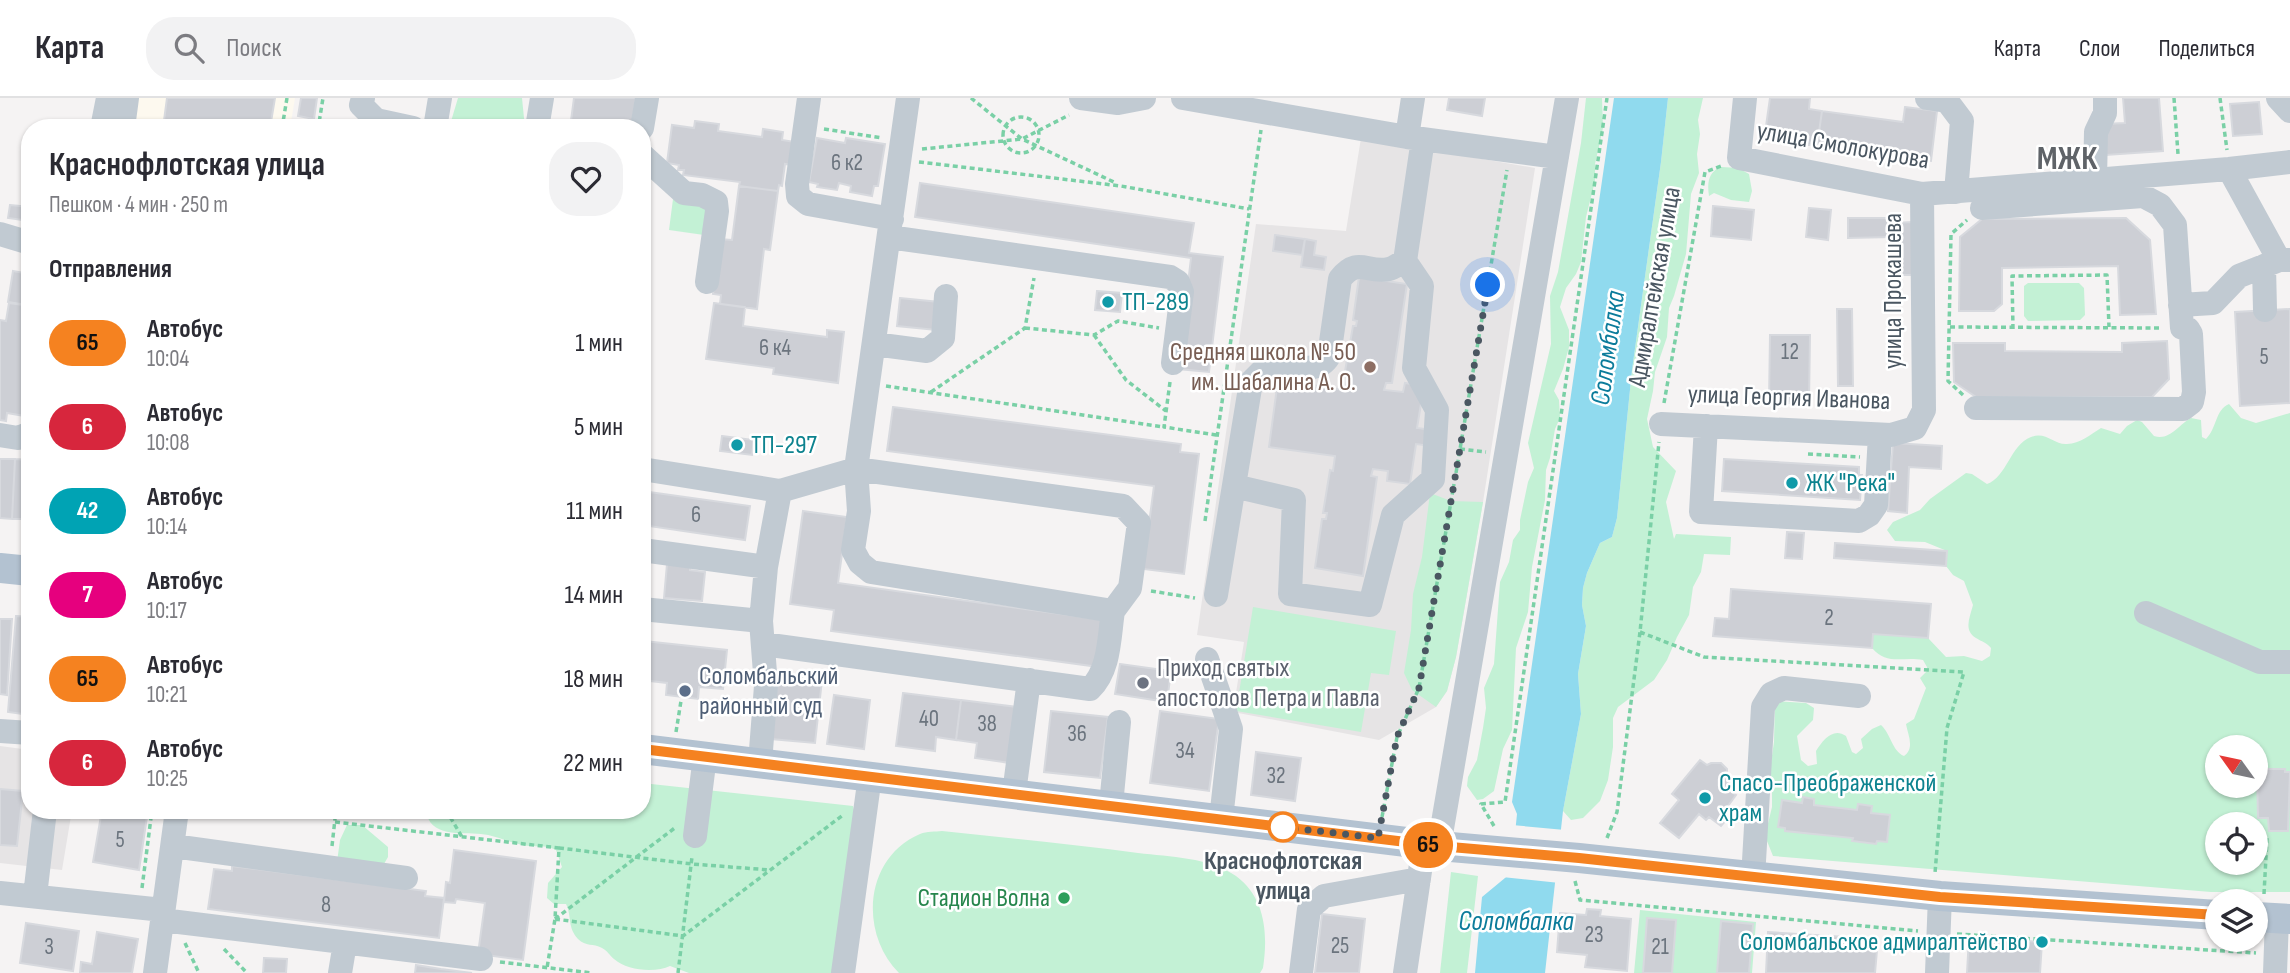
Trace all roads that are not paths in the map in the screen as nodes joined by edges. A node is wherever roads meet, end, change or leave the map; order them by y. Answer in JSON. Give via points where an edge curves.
{"nodes":[{"id":1,"x":108,"y":98,"type":"edge"},
{"id":2,"x":127,"y":98,"type":"edge"},
{"id":3,"x":363,"y":98,"type":"edge"},
{"id":4,"x":440,"y":98,"type":"edge"},
{"id":5,"x":542,"y":98,"type":"edge"},
{"id":6,"x":647,"y":98,"type":"edge"},
{"id":7,"x":809,"y":98,"type":"edge"},
{"id":8,"x":908,"y":98,"type":"edge"},
{"id":9,"x":1144,"y":98,"type":"edge"},
{"id":10,"x":1183,"y":98,"type":"edge"},
{"id":11,"x":1413,"y":98,"type":"edge"},
{"id":12,"x":1567,"y":98,"type":"edge"},
{"id":13,"x":1745,"y":98,"type":"edge"},
{"id":14,"x":1927,"y":98,"type":"edge"},
{"id":15,"x":2105,"y":98,"type":"edge"},
{"id":16,"x":2278,"y":98,"type":"edge"},
{"id":17,"x":1088,"y":99,"type":"edge"},
{"id":18,"x":2290,"y":111,"type":"edge"},
{"id":19,"x":104,"y":119,"type":"edge"},
{"id":20,"x":124,"y":119,"type":"edge"},
{"id":21,"x":375,"y":119,"type":"edge"},
{"id":22,"x":436,"y":119,"type":"edge"},
{"id":23,"x":538,"y":119,"type":"edge"},
{"id":24,"x":644,"y":119,"type":"edge"},
{"id":25,"x":1415,"y":138,"type":"junction"},
{"id":26,"x":1557,"y":157,"type":"junction"},
{"id":27,"x":2290,"y":162,"type":"edge"},
{"id":28,"x":651,"y":163,"type":"edge"},
{"id":29,"x":2229,"y":169,"type":"junction"},
{"id":30,"x":2095,"y":180,"type":"junction"},
{"id":31,"x":1956,"y":192,"type":"junction"},
{"id":32,"x":1922,"y":194,"type":"junction"},
{"id":33,"x":1982,"y":208,"type":"road end"},
{"id":34,"x":890,"y":228,"type":"junction"},
{"id":35,"x":0,"y":234,"type":"edge"},
{"id":36,"x":21,"y":240,"type":"edge"},
{"id":37,"x":1405,"y":261,"type":"junction"},
{"id":38,"x":2278,"y":262,"type":"edge"},
{"id":39,"x":707,"y":282,"type":"dead end"},
{"id":40,"x":946,"y":296,"type":"dead end"},
{"id":41,"x":2265,"y":310,"type":"dead end"},
{"id":42,"x":2181,"y":316,"type":"junction"},
{"id":43,"x":874,"y":344,"type":"junction"},
{"id":44,"x":1173,"y":363,"type":"road end"},
{"id":45,"x":1976,"y":408,"type":"road end"},
{"id":46,"x":1661,"y":424,"type":"road end"},
{"id":47,"x":1706,"y":426,"type":"junction"},
{"id":48,"x":1915,"y":428,"type":"joint"},
{"id":49,"x":0,"y":435,"type":"edge"},
{"id":50,"x":1880,"y":435,"type":"junction"},
{"id":51,"x":21,"y":437,"type":"edge"},
{"id":52,"x":856,"y":469,"type":"junction"},
{"id":53,"x":651,"y":470,"type":"edge"},
{"id":54,"x":1234,"y":486,"type":"junction"},
{"id":55,"x":780,"y":491,"type":"junction"},
{"id":56,"x":651,"y":551,"type":"edge"},
{"id":57,"x":0,"y":568,"type":"edge"},
{"id":58,"x":766,"y":568,"type":"junction"},
{"id":59,"x":21,"y":570,"type":"edge"},
{"id":60,"x":1206,"y":597,"type":"road end"},
{"id":61,"x":651,"y":611,"type":"edge"},
{"id":62,"x":1113,"y":611,"type":"junction"},
{"id":63,"x":2146,"y":613,"type":"dead end"},
{"id":64,"x":762,"y":633,"type":"junction"},
{"id":65,"x":1207,"y":659,"type":"dead end"},
{"id":66,"x":2290,"y":662,"type":"edge"},
{"id":67,"x":1029,"y":680,"type":"junction"},
{"id":68,"x":1859,"y":696,"type":"dead end"},
{"id":69,"x":1119,"y":722,"type":"dead end"},
{"id":70,"x":0,"y":731,"type":"edge"},
{"id":71,"x":21,"y":732,"type":"edge"},
{"id":72,"x":651,"y":749,"type":"edge"},
{"id":73,"x":705,"y":756,"type":"junction"},
{"id":74,"x":760,"y":763,"type":"junction"},
{"id":75,"x":868,"y":787,"type":"junction"},
{"id":76,"x":1014,"y":793,"type":"junction"},
{"id":77,"x":1111,"y":805,"type":"junction"},
{"id":78,"x":44,"y":819,"type":"edge"},
{"id":79,"x":176,"y":819,"type":"edge"},
{"id":80,"x":1221,"y":819,"type":"junction"},
{"id":81,"x":695,"y":836,"type":"road end"},
{"id":82,"x":1431,"y":845,"type":"junction"},
{"id":83,"x":173,"y":846,"type":"junction"},
{"id":84,"x":406,"y":877,"type":"dead end"},
{"id":85,"x":1751,"y":877,"type":"junction"},
{"id":86,"x":1419,"y":879,"type":"junction"},
{"id":87,"x":1938,"y":885,"type":"junction"},
{"id":88,"x":0,"y":893,"type":"edge"},
{"id":89,"x":35,"y":896,"type":"junction"},
{"id":90,"x":2272,"y":913,"type":"edge"},
{"id":91,"x":2205,"y":914,"type":"edge"},
{"id":92,"x":167,"y":917,"type":"junction"},
{"id":93,"x":345,"y":943,"type":"junction"},
{"id":94,"x":481,"y":960,"type":"road end"},
{"id":95,"x":2275,"y":963,"type":"edge"},
{"id":96,"x":155,"y":973,"type":"edge"},
{"id":97,"x":340,"y":973,"type":"edge"},
{"id":98,"x":843,"y":973,"type":"edge"},
{"id":99,"x":1301,"y":973,"type":"edge"},
{"id":100,"x":1405,"y":973,"type":"edge"},
{"id":101,"x":1937,"y":973,"type":"edge"}],
"edges":[{"from":1,"to":19,"type":"street"},
{"from":2,"to":20,"type":"street"},
{"from":3,"to":21,"type":"street","via":[[361,105]]},
{"from":4,"to":22,"type":"street"},
{"from":5,"to":23,"type":"street"},
{"from":6,"to":24,"type":"street"},
{"from":7,"to":34,"type":"street","via":[[798,196],[808,204]]},
{"from":8,"to":34,"type":"street"},
{"from":9,"to":17,"type":"street","via":[[1118,103]]},
{"from":10,"to":25,"type":"street"},
{"from":11,"to":25,"type":"street"},
{"from":12,"to":26,"type":"street"},
{"from":13,"to":32,"type":"street","name":"улица Смолокурова","via":[[1739,158]]},
{"from":14,"to":31,"type":"street","via":[[1947,101],[1962,121]]},
{"from":15,"to":30,"type":"street","via":[[2105,113],[2096,132]]},
{"from":16,"to":18,"type":"street"},
{"from":25,"to":26,"type":"street"},
{"from":25,"to":37,"type":"street"},
{"from":26,"to":82,"type":"street"},
{"from":27,"to":29,"type":"street","name":"улица Смолокурова"},
{"from":28,"to":39,"type":"street","via":[[684,193],[716,202]]},
{"from":29,"to":30,"type":"street","name":"улица Смолокурова"},
{"from":29,"to":38,"type":"street"},
{"from":30,"to":31,"type":"street","name":"улица Смолокурова"},
{"from":31,"to":32,"type":"street","name":"улица Смолокурова"},
{"from":32,"to":48,"type":"street","name":"улица Прокашева","via":[[1924,410]]},
{"from":33,"to":42,"type":"street","via":[[2143,196],[2160,205],[2175,226]]},
{"from":34,"to":43,"type":"street"},
{"from":34,"to":44,"type":"street","via":[[1037,258],[1170,277],[1182,292]]},
{"from":35,"to":36,"type":"street"},
{"from":37,"to":54,"type":"street","via":[[1387,270],[1356,266],[1346,271],[1340,279],[1325,364],[1313,369],[1270,363],[1251,382]]},
{"from":37,"to":54,"type":"street","via":[[1422,286],[1414,368],[1437,410],[1433,479],[1393,515],[1370,605],[1290,594],[1294,500]]},
{"from":38,"to":41,"type":"street"},
{"from":38,"to":42,"type":"street","via":[[2239,276],[2213,303]]},
{"from":40,"to":43,"type":"street","via":[[943,338],[927,351]]},
{"from":42,"to":45,"type":"street","via":[[2192,334],[2194,392],[2183,409]]},
{"from":43,"to":52,"type":"street"},
{"from":46,"to":47,"type":"street","name":"улица Георгия Иванова"},
{"from":47,"to":50,"type":"street","name":"улица Георгия Иванова"},
{"from":47,"to":50,"type":"street","via":[[1700,512],[1858,521],[1876,505]]},
{"from":48,"to":50,"type":"street","name":"улица Георгия Иванова"},
{"from":49,"to":51,"type":"street"},
{"from":52,"to":55,"type":"street"},
{"from":52,"to":62,"type":"street","via":[[859,511],[853,551],[871,572]]},
{"from":52,"to":62,"type":"street","via":[[1123,506],[1139,523],[1130,588]]},
{"from":53,"to":55,"type":"street"},
{"from":54,"to":60,"type":"street"},
{"from":55,"to":58,"type":"street"},
{"from":56,"to":58,"type":"street"},
{"from":57,"to":59,"type":"main road"},
{"from":58,"to":64,"type":"street"},
{"from":61,"to":64,"type":"street"},
{"from":62,"to":67,"type":"street","via":[[1104,669],[1090,688]]},
{"from":63,"to":66,"type":"street","via":[[2260,662]]},
{"from":64,"to":67,"type":"street"},
{"from":64,"to":74,"type":"street","via":[[766,686]]},
{"from":65,"to":80,"type":"street","via":[[1231,729]]},
{"from":67,"to":76,"type":"street"},
{"from":68,"to":85,"type":"street","via":[[1784,688],[1771,694],[1763,707]]},
{"from":69,"to":77,"type":"street"},
{"from":70,"to":71,"type":"street"},
{"from":72,"to":73,"type":"main road"},
{"from":73,"to":74,"type":"main road"},
{"from":73,"to":81,"type":"street"},
{"from":74,"to":75,"type":"main road"},
{"from":75,"to":76,"type":"main road"},
{"from":75,"to":98,"type":"street"},
{"from":76,"to":77,"type":"main road"},
{"from":77,"to":80,"type":"main road"},
{"from":78,"to":89,"type":"street"},
{"from":79,"to":83,"type":"street"},
{"from":80,"to":82,"type":"main road"},
{"from":82,"to":85,"type":"main road","via":[[1493,838],[1578,869]]},
{"from":82,"to":86,"type":"street"},
{"from":83,"to":84,"type":"street"},
{"from":83,"to":92,"type":"street"},
{"from":85,"to":87,"type":"main road"},
{"from":86,"to":99,"type":"street","via":[[1324,896],[1315,902],[1309,909]]},
{"from":86,"to":100,"type":"street"},
{"from":87,"to":91,"type":"main road"},
{"from":87,"to":101,"type":"street"},
{"from":88,"to":89,"type":"street"},
{"from":89,"to":92,"type":"street"},
{"from":90,"to":95,"type":"street"},
{"from":92,"to":93,"type":"street"},
{"from":92,"to":96,"type":"street"},
{"from":93,"to":94,"type":"street"},
{"from":93,"to":97,"type":"street"}]}
